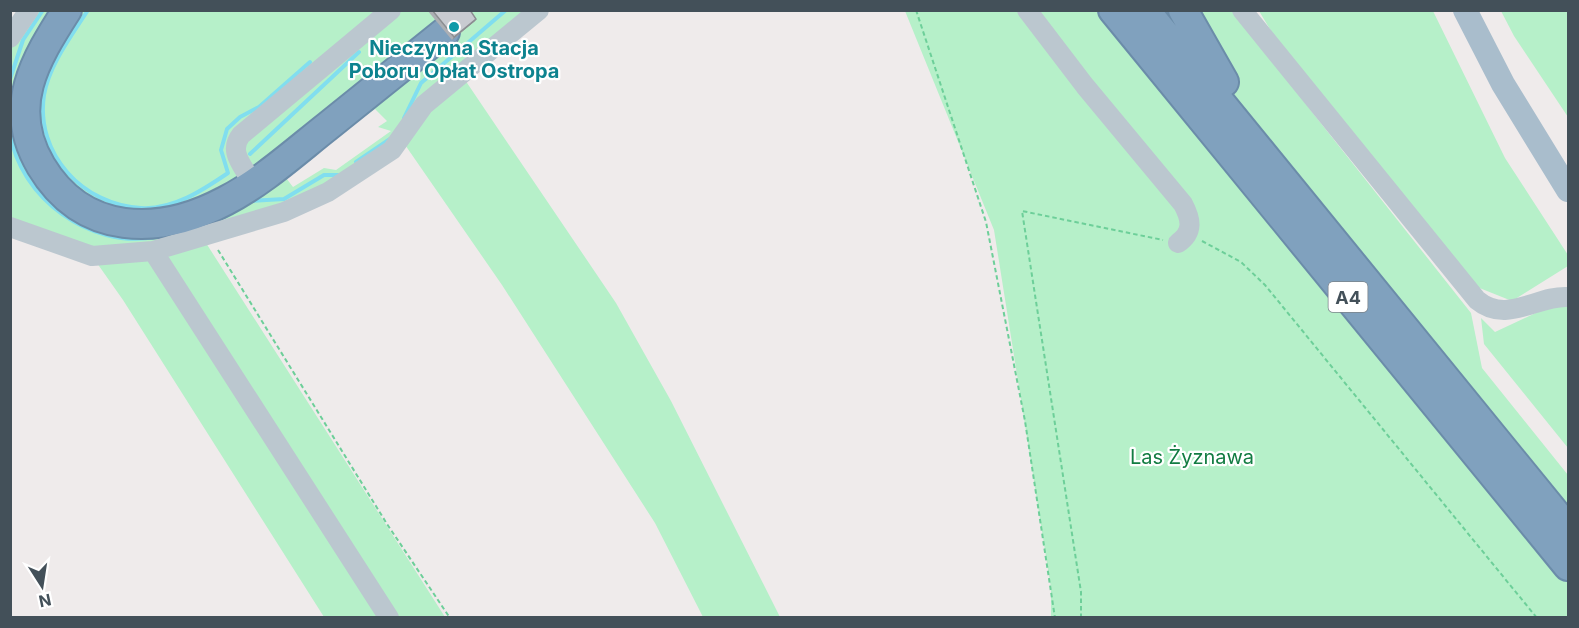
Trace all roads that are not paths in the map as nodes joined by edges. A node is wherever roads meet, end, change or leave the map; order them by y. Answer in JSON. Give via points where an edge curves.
{"nodes":[{"id":1,"x":29,"y":10,"type":"edge"},
{"id":2,"x":67,"y":10,"type":"edge"},
{"id":3,"x":391,"y":10,"type":"edge"},
{"id":4,"x":539,"y":10,"type":"edge"},
{"id":5,"x":1028,"y":10,"type":"edge"},
{"id":6,"x":1183,"y":10,"type":"edge"},
{"id":7,"x":1242,"y":10,"type":"edge"},
{"id":8,"x":1466,"y":10,"type":"edge"},
{"id":9,"x":1123,"y":15,"type":"edge"},
{"id":10,"x":10,"y":38,"type":"edge"},
{"id":11,"x":248,"y":174,"type":"junction"},
{"id":12,"x":1283,"y":179,"type":"junction"},
{"id":13,"x":1569,"y":190,"type":"edge"},
{"id":14,"x":202,"y":224,"type":"junction"},
{"id":15,"x":10,"y":227,"type":"edge"},
{"id":16,"x":1184,"y":236,"type":"road end"},
{"id":17,"x":153,"y":251,"type":"junction"},
{"id":18,"x":1569,"y":297,"type":"edge"},
{"id":19,"x":1569,"y":529,"type":"edge"},
{"id":20,"x":1569,"y":566,"type":"edge"},
{"id":21,"x":389,"y":618,"type":"edge"}],
"edges":[{"from":1,"to":10,"type":"lane"},
{"from":2,"to":14,"type":"highway","via":[[39,55],[27,86],[28,133],[47,175],[69,199],[95,216],[143,225]]},
{"from":3,"to":11,"type":"lane","via":[[241,135],[235,152]]},
{"from":4,"to":14,"type":"lane","via":[[424,105],[392,150],[373,165],[284,212]]},
{"from":5,"to":16,"type":"lane","via":[[1085,86],[1172,188],[1190,218]]},
{"from":6,"to":12,"type":"highway"},
{"from":7,"to":18,"type":"lane","via":[[1477,300],[1500,311],[1518,310],[1557,296]]},
{"from":8,"to":13,"type":"main road","via":[[1526,125]]},
{"from":9,"to":12,"type":"highway","number":"A4"},
{"from":9,"to":20,"type":"highway","number":"A4"},
{"from":11,"to":14,"type":"highway"},
{"from":11,"to":14,"type":"highway","via":[[440,26]]},
{"from":12,"to":19,"type":"highway","number":"A4"},
{"from":14,"to":17,"type":"lane"},
{"from":15,"to":17,"type":"lane","via":[[92,256]]},
{"from":17,"to":21,"type":"lane"}]}
